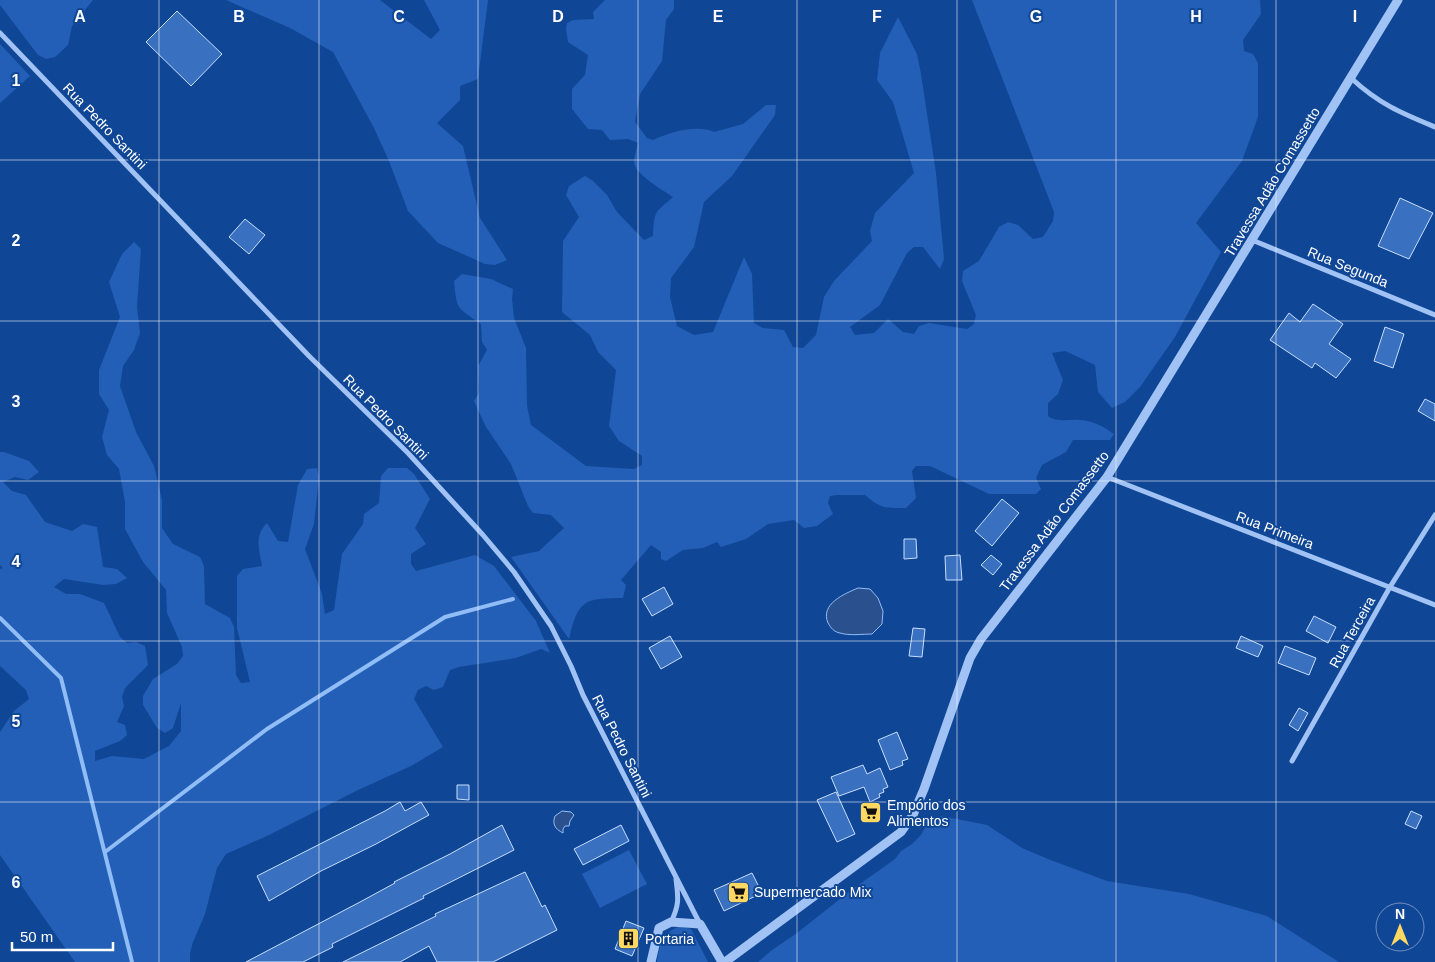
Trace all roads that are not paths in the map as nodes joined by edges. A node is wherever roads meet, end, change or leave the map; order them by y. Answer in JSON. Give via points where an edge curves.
{"nodes":[{"id":1,"x":1398,"y":0,"type":"edge"},
{"id":2,"x":0,"y":33,"type":"edge"},
{"id":3,"x":1351,"y":78,"type":"junction"},
{"id":4,"x":1435,"y":127,"type":"edge"},
{"id":5,"x":1252,"y":240,"type":"junction"},
{"id":6,"x":1435,"y":316,"type":"edge"},
{"id":7,"x":1108,"y":477,"type":"junction"},
{"id":8,"x":1435,"y":515,"type":"edge"},
{"id":9,"x":1390,"y":587,"type":"junction"},
{"id":10,"x":1435,"y":604,"type":"edge"},
{"id":11,"x":1292,"y":761,"type":"dead end"},
{"id":12,"x":676,"y":876,"type":"junction"},
{"id":13,"x":671,"y":922,"type":"junction"},
{"id":14,"x":700,"y":924,"type":"junction"},
{"id":15,"x":651,"y":962,"type":"edge"},
{"id":16,"x":724,"y":962,"type":"edge"}],
"edges":[{"from":1,"to":3,"type":"street","name":"Travessa Adão Comassetto"},
{"from":2,"to":12,"type":"street","name":"Rua Pedro Santini","via":[[309,356],[408,453],[514,572],[551,626]]},
{"from":3,"to":4,"type":"street","via":[[1382,103]]},
{"from":3,"to":5,"type":"street","name":"Travessa Adão Comassetto"},
{"from":5,"to":6,"type":"street","name":"Rua Segunda"},
{"from":5,"to":7,"type":"street","name":"Travessa Adão Comassetto"},
{"from":7,"to":9,"type":"street","name":"Rua Primeira"},
{"from":7,"to":16,"type":"street","name":"Travessa Adão Comassetto","via":[[981,639],[970,658],[924,789],[913,815],[901,832]]},
{"from":8,"to":9,"type":"street","name":"Rua Terceira"},
{"from":9,"to":10,"type":"street","name":"Rua Primeira"},
{"from":9,"to":11,"type":"street","name":"Rua Terceira"},
{"from":12,"to":13,"type":"street","name":"Rua Pedro Santini","via":[[678,901]]},
{"from":12,"to":14,"type":"street","name":"Rua Pedro Santini"},
{"from":13,"to":14,"type":"street"},
{"from":13,"to":15,"type":"street","via":[[659,928]]},
{"from":14,"to":16,"type":"street"}]}
